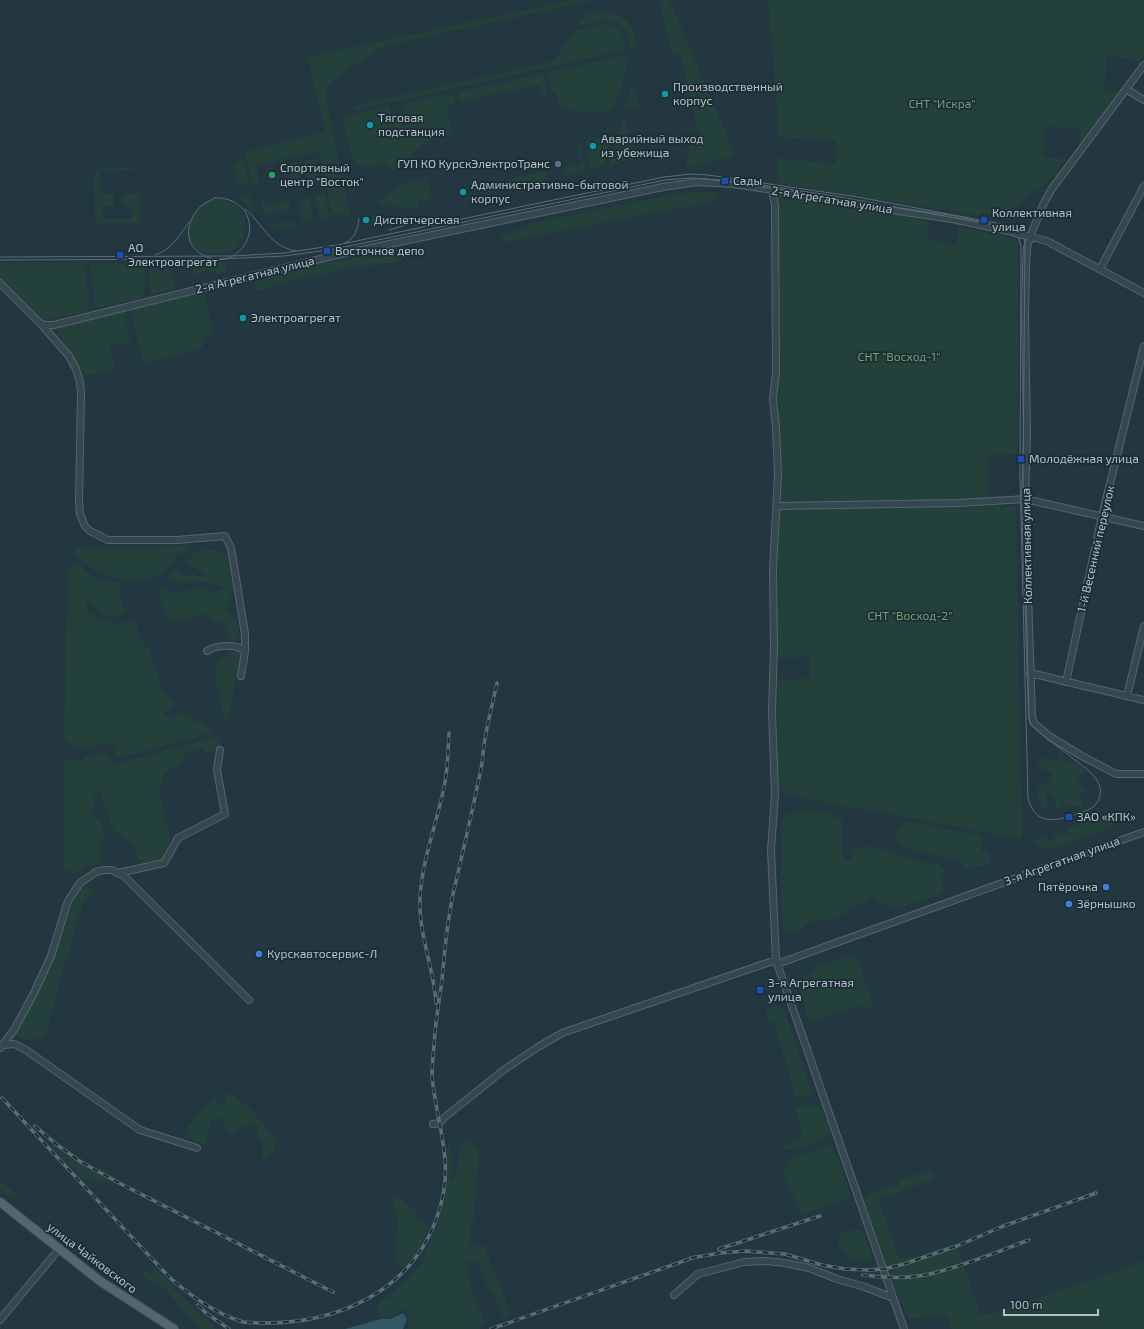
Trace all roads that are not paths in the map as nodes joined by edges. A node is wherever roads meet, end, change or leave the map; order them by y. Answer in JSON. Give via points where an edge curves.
{"nodes":[{"id":1,"x":1144,"y":65,"type":"edge"},
{"id":2,"x":1126,"y":89,"type":"junction"},
{"id":3,"x":1144,"y":100,"type":"edge"},
{"id":4,"x":1144,"y":186,"type":"edge"},
{"id":5,"x":772,"y":190,"type":"junction"},
{"id":6,"x":1029,"y":237,"type":"junction"},
{"id":7,"x":1100,"y":269,"type":"junction"},
{"id":8,"x":0,"y":283,"type":"edge"},
{"id":9,"x":1144,"y":293,"type":"edge"},
{"id":10,"x":41,"y":324,"type":"junction"},
{"id":11,"x":1144,"y":346,"type":"edge"},
{"id":12,"x":1025,"y":499,"type":"junction"},
{"id":13,"x":777,"y":506,"type":"junction"},
{"id":14,"x":1102,"y":516,"type":"junction"},
{"id":15,"x":1144,"y":526,"type":"edge"},
{"id":16,"x":1144,"y":626,"type":"edge"},
{"id":17,"x":207,"y":650,"type":"dead end"},
{"id":18,"x":245,"y":652,"type":"junction"},
{"id":19,"x":1030,"y":673,"type":"junction"},
{"id":20,"x":242,"y":676,"type":"dead end"},
{"id":21,"x":1066,"y":682,"type":"junction"},
{"id":22,"x":1127,"y":696,"type":"junction"},
{"id":23,"x":1144,"y":700,"type":"edge"},
{"id":24,"x":220,"y":750,"type":"dead end"},
{"id":25,"x":1143,"y":774,"type":"edge"},
{"id":26,"x":1144,"y":832,"type":"edge"},
{"id":27,"x":118,"y":873,"type":"junction"},
{"id":28,"x":776,"y":962,"type":"junction"},
{"id":29,"x":249,"y":1000,"type":"dead end"},
{"id":30,"x":1,"y":1047,"type":"edge"},
{"id":31,"x":433,"y":1124,"type":"dead end"},
{"id":32,"x":197,"y":1148,"type":"dead end"},
{"id":33,"x":0,"y":1202,"type":"edge"},
{"id":34,"x":59,"y":1250,"type":"junction"},
{"id":35,"x":674,"y":1295,"type":"dead end"},
{"id":36,"x":894,"y":1298,"type":"junction"},
{"id":37,"x":0,"y":1320,"type":"edge"},
{"id":38,"x":174,"y":1329,"type":"edge"},
{"id":39,"x":904,"y":1329,"type":"edge"}],
"edges":[{"from":1,"to":2,"type":"street","name":"Коллективная улица"},
{"from":2,"to":3,"type":"street"},
{"from":2,"to":6,"type":"street","name":"Коллективная улица","via":[[1051,190]]},
{"from":4,"to":7,"type":"street"},
{"from":5,"to":6,"type":"street","name":"2-я Агрегатная улица","bridge":true,"via":[[952,219]]},
{"from":5,"to":10,"type":"street","name":"2-я Агрегатная улица","via":[[697,182],[663,187],[325,257],[54,325]]},
{"from":5,"to":13,"type":"street","via":[[775,206],[774,399]]},
{"from":6,"to":7,"type":"street","name":"2-я Агрегатная улица","via":[[1052,244]]},
{"from":6,"to":12,"type":"street","name":"Коллективная улица","via":[[1025,310]]},
{"from":7,"to":9,"type":"street","name":"2-я Агрегатная улица"},
{"from":8,"to":10,"type":"street"},
{"from":10,"to":18,"type":"street","via":[[69,356],[80,382],[80,514],[85,526],[108,540],[177,540],[225,536],[231,548],[235,571],[245,634]]},
{"from":11,"to":14,"type":"street","name":"1-й Весенний переулок"},
{"from":12,"to":13,"type":"street","via":[[958,503]]},
{"from":12,"to":14,"type":"street"},
{"from":12,"to":19,"type":"street","name":"Коллективная улица"},
{"from":13,"to":28,"type":"street","via":[[773,570],[772,712],[775,794],[771,850]]},
{"from":14,"to":15,"type":"street"},
{"from":14,"to":21,"type":"street","name":"1-й Весенний переулок"},
{"from":16,"to":22,"type":"street"},
{"from":17,"to":18,"type":"street","via":[[223,646],[242,648]]},
{"from":18,"to":20,"type":"street"},
{"from":19,"to":21,"type":"street"},
{"from":19,"to":25,"type":"street","name":"Коллективная улица","via":[[1032,717],[1038,728],[1116,774]]},
{"from":21,"to":22,"type":"street"},
{"from":22,"to":23,"type":"street"},
{"from":24,"to":27,"type":"street","via":[[217,770],[226,814],[178,838],[164,863]]},
{"from":26,"to":28,"type":"street","name":"3-я Агрегатная улица"},
{"from":27,"to":29,"type":"street","via":[[124,876]]},
{"from":27,"to":30,"type":"street","via":[[112,870],[96,872],[76,888],[68,901],[42,976],[14,1030]]},
{"from":28,"to":31,"type":"street","name":"3-я Агрегатная улица","via":[[562,1033],[505,1069],[439,1123]]},
{"from":28,"to":36,"type":"street"},
{"from":30,"to":32,"type":"street","via":[[15,1044],[26,1050],[140,1130]]},
{"from":33,"to":34,"type":"main road","name":"улица Чайковского"},
{"from":34,"to":37,"type":"street"},
{"from":34,"to":38,"type":"main road","name":"улица Чайковского","via":[[100,1281]]},
{"from":35,"to":36,"type":"street","via":[[698,1274],[744,1262],[766,1261],[810,1268]]},
{"from":36,"to":39,"type":"street"}]}
